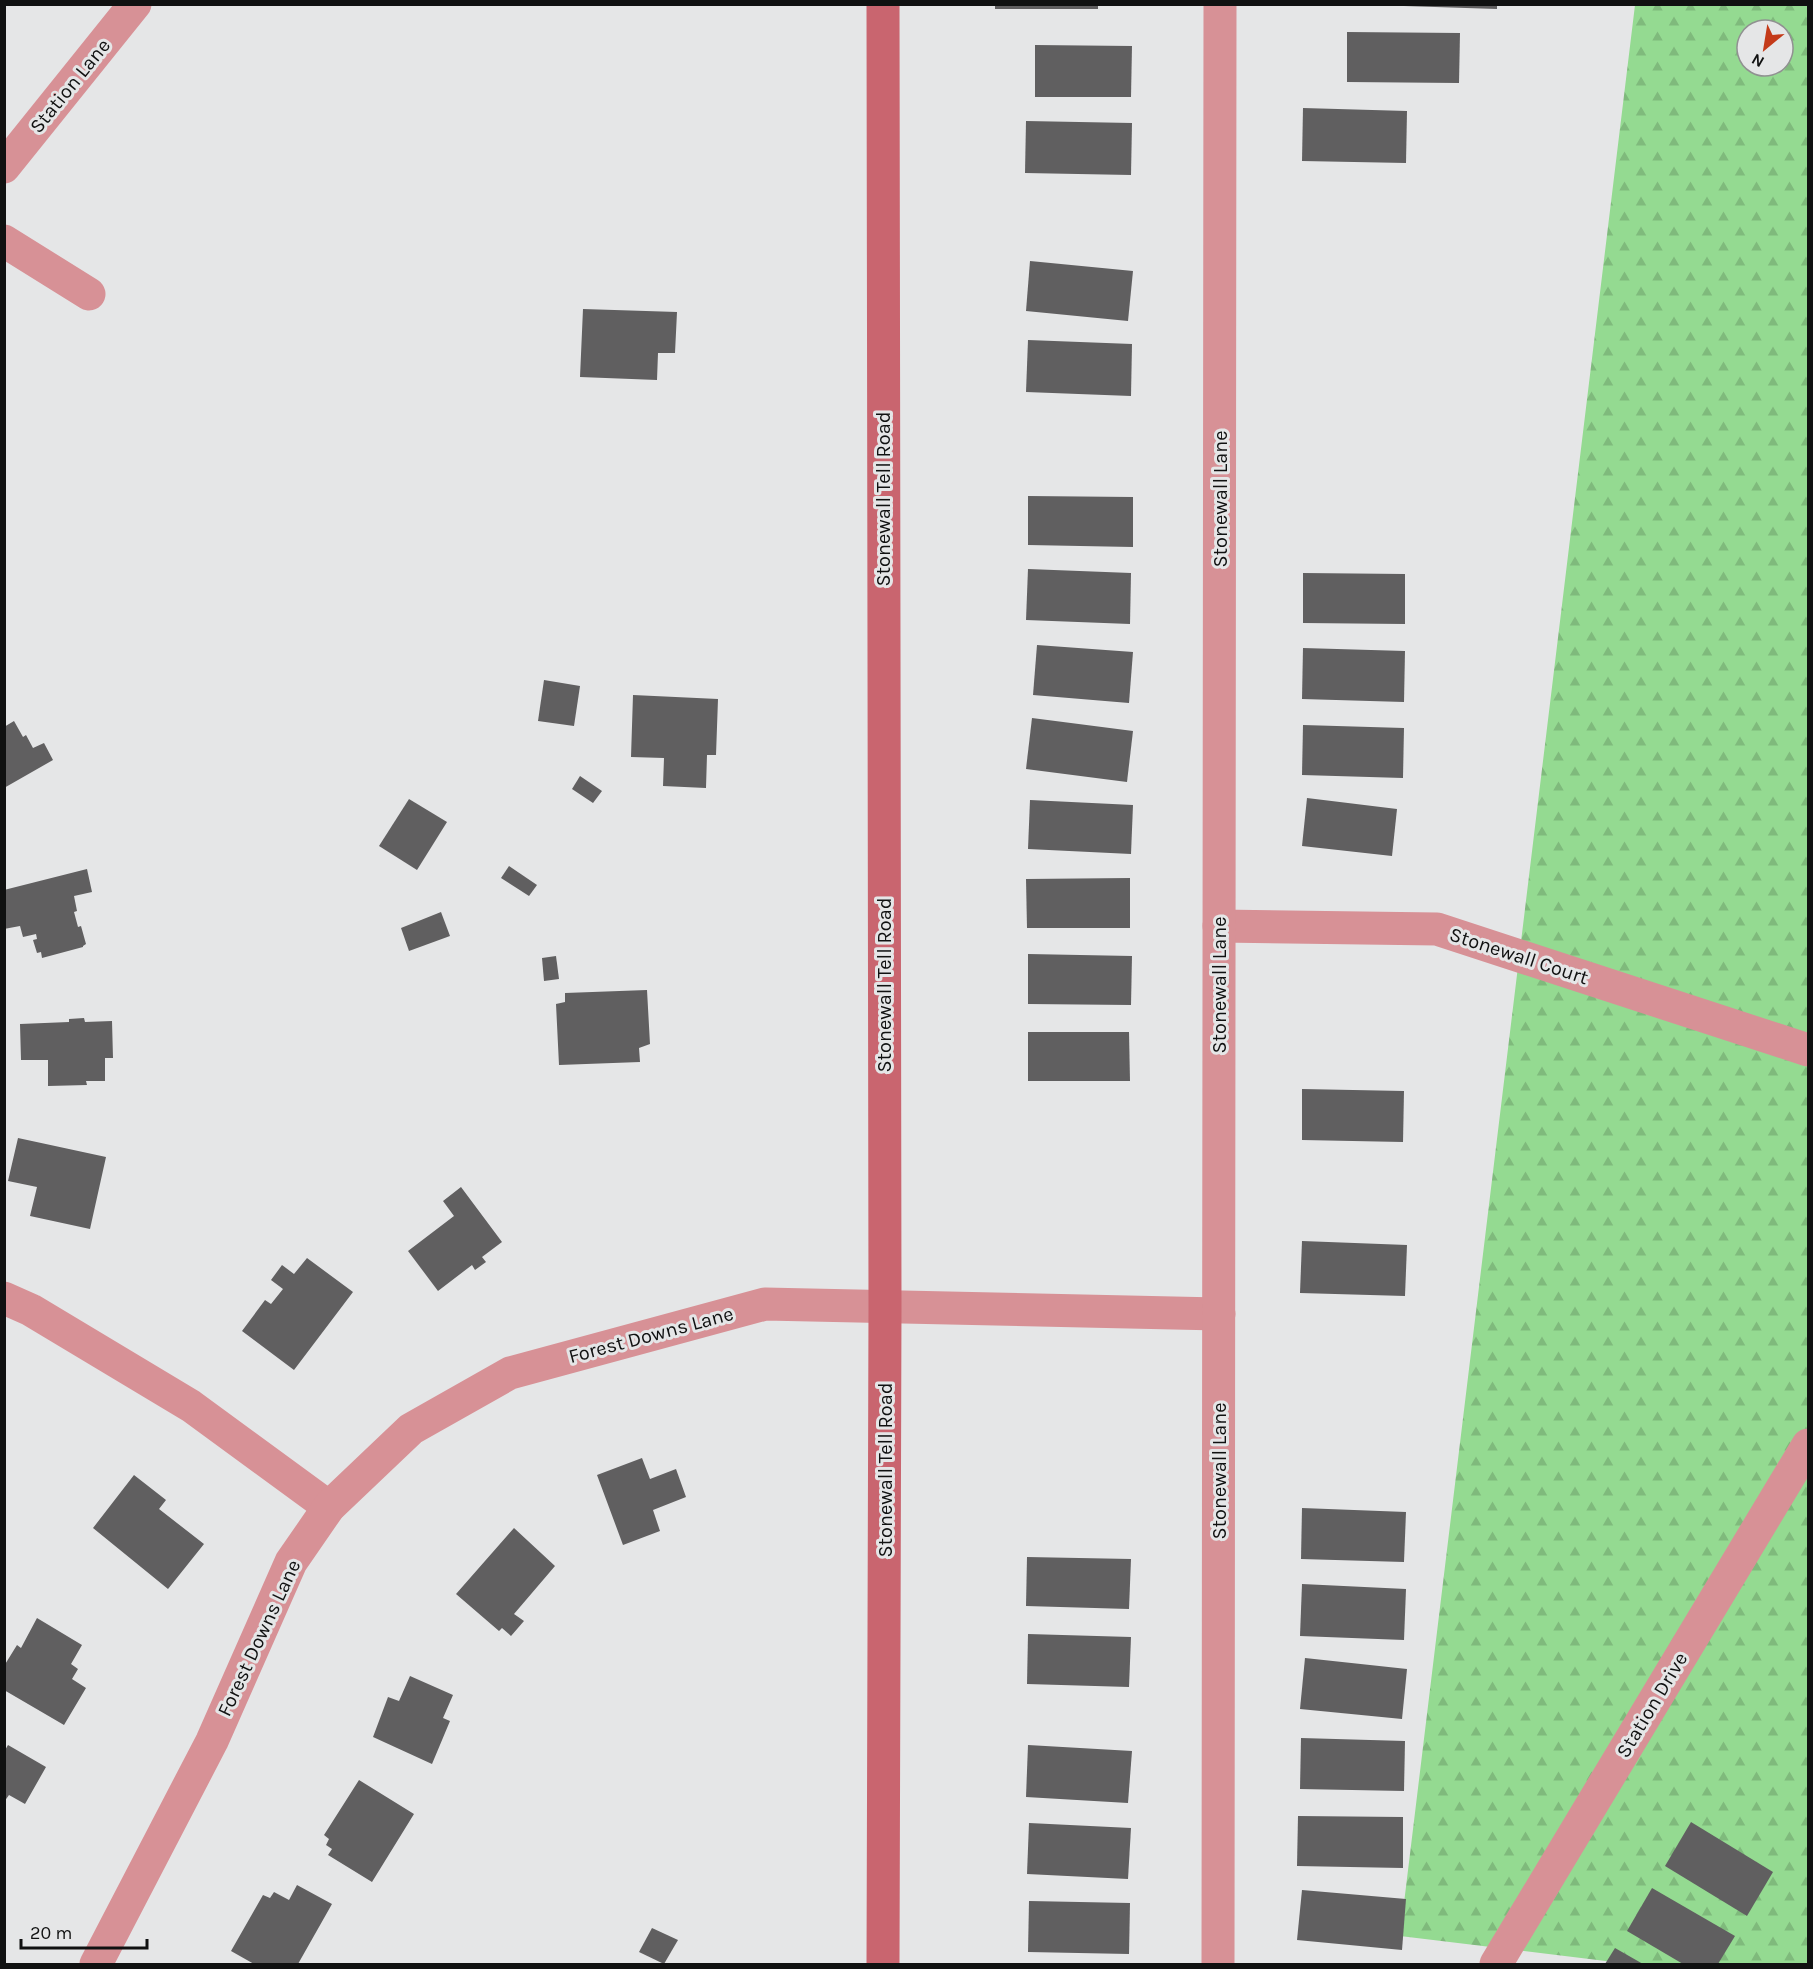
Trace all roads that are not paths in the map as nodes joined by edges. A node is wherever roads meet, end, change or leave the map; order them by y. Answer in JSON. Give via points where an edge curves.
{"nodes":[{"id":1,"x":135,"y":4,"type":"edge"},
{"id":2,"x":883,"y":4,"type":"edge"},
{"id":3,"x":1220,"y":4,"type":"edge"},
{"id":4,"x":4,"y":167,"type":"edge"},
{"id":5,"x":4,"y":241,"type":"edge"},
{"id":6,"x":89,"y":294,"type":"dead end"},
{"id":7,"x":1219,"y":926,"type":"junction"},
{"id":8,"x":1809,"y":1050,"type":"edge"},
{"id":9,"x":4,"y":1298,"type":"edge"},
{"id":10,"x":885,"y":1307,"type":"junction"},
{"id":11,"x":1219,"y":1314,"type":"junction"},
{"id":12,"x":1809,"y":1445,"type":"edge"},
{"id":13,"x":329,"y":1507,"type":"junction"},
{"id":14,"x":96,"y":1965,"type":"edge"},
{"id":15,"x":883,"y":1965,"type":"edge"},
{"id":16,"x":1218,"y":1965,"type":"edge"},
{"id":17,"x":1496,"y":1965,"type":"edge"}],
"edges":[{"from":1,"to":4,"type":"street","name":"Station Lane"},
{"from":2,"to":10,"type":"street","name":"Stonewall Tell Road"},
{"from":3,"to":7,"type":"street","name":"Stonewall Lane"},
{"from":5,"to":6,"type":"street"},
{"from":7,"to":8,"type":"street","name":"Stonewall Court","via":[[1437,929]]},
{"from":7,"to":11,"type":"street","name":"Stonewall Lane"},
{"from":9,"to":13,"type":"street","via":[[31,1310],[191,1406]]},
{"from":10,"to":11,"type":"street","name":"Forest Downs Lane"},
{"from":10,"to":13,"type":"street","name":"Forest Downs Lane","via":[[765,1304],[510,1373],[411,1429]]},
{"from":10,"to":15,"type":"street","name":"Stonewall Tell Road"},
{"from":11,"to":16,"type":"street","name":"Stonewall Lane"},
{"from":12,"to":17,"type":"street","name":"Station Drive"},
{"from":13,"to":14,"type":"street","name":"Forest Downs Lane","via":[[291,1562],[212,1741]]}]}
